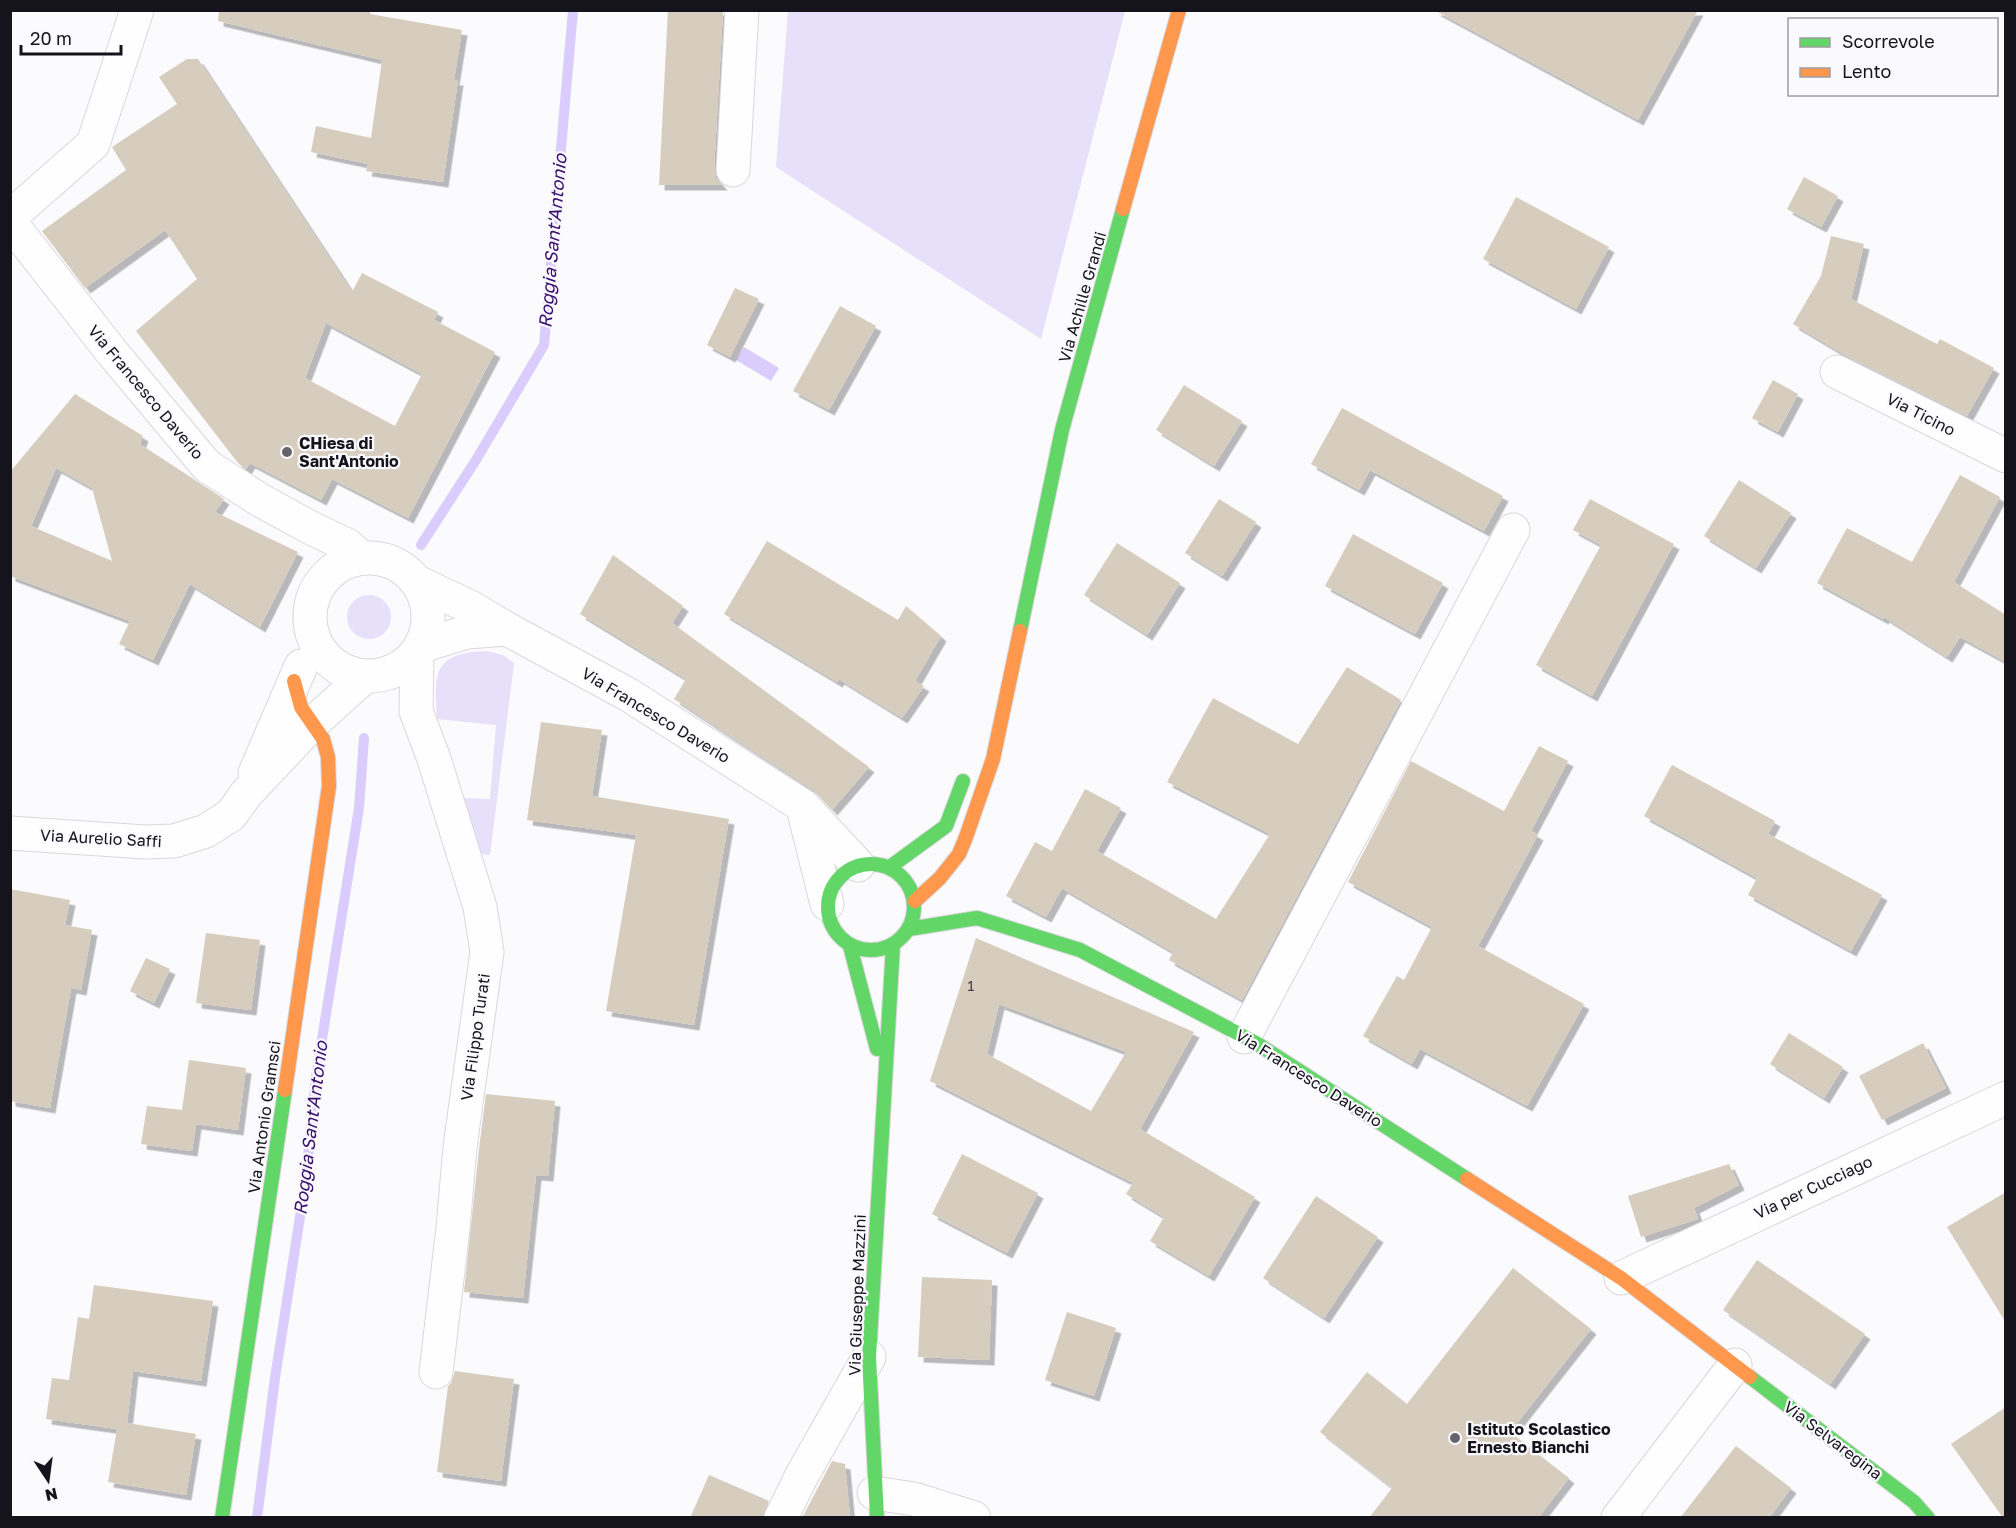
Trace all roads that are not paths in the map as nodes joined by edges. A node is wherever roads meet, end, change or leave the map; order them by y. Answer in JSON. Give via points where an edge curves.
{"nodes":[{"id":1,"x":137,"y":10,"type":"edge"},
{"id":2,"x":742,"y":10,"type":"edge"},
{"id":3,"x":1179,"y":10,"type":"edge"},
{"id":4,"x":733,"y":170,"type":"dead end"},
{"id":5,"x":10,"y":217,"type":"edge"},
{"id":6,"x":10,"y":222,"type":"edge"},
{"id":7,"x":1837,"y":372,"type":"dead end"},
{"id":8,"x":2006,"y":456,"type":"edge"},
{"id":9,"x":311,"y":528,"type":"junction"},
{"id":10,"x":1513,"y":530,"type":"dead end"},
{"id":11,"x":362,"y":558,"type":"junction"},
{"id":12,"x":327,"y":575,"type":"junction"},
{"id":13,"x":417,"y":582,"type":"junction"},
{"id":14,"x":1027,"y":595,"type":"junction"},
{"id":15,"x":507,"y":629,"type":"junction"},
{"id":16,"x":313,"y":638,"type":"junction"},
{"id":17,"x":419,"y":651,"type":"junction"},
{"id":18,"x":371,"y":677,"type":"junction"},
{"id":19,"x":294,"y":681,"type":"junction"},
{"id":20,"x":990,"y":704,"type":"dead end"},
{"id":21,"x":416,"y":711,"type":"junction"},
{"id":22,"x":312,"y":724,"type":"junction"},
{"id":23,"x":967,"y":770,"type":"dead end"},
{"id":24,"x":246,"y":794,"type":"junction"},
{"id":25,"x":803,"y":806,"type":"junction"},
{"id":26,"x":10,"y":833,"type":"edge"},
{"id":27,"x":858,"y":865,"type":"junction"},
{"id":28,"x":890,"y":867,"type":"junction"},
{"id":29,"x":827,"y":904,"type":"junction"},
{"id":30,"x":912,"y":915,"type":"junction"},
{"id":31,"x":977,"y":918,"type":"joint"},
{"id":32,"x":893,"y":945,"type":"junction"},
{"id":33,"x":850,"y":946,"type":"junction"},
{"id":34,"x":1244,"y":1037,"type":"junction"},
{"id":35,"x":884,"y":1074,"type":"junction"},
{"id":36,"x":2006,"y":1098,"type":"edge"},
{"id":37,"x":1621,"y":1278,"type":"junction"},
{"id":38,"x":869,"y":1356,"type":"junction"},
{"id":39,"x":1735,"y":1365,"type":"junction"},
{"id":40,"x":436,"y":1371,"type":"dead end"},
{"id":41,"x":876,"y":1505,"type":"edge"},
{"id":42,"x":222,"y":1518,"type":"edge"},
{"id":43,"x":781,"y":1518,"type":"edge"},
{"id":44,"x":974,"y":1518,"type":"edge"},
{"id":45,"x":1618,"y":1518,"type":"edge"},
{"id":46,"x":1928,"y":1518,"type":"edge"}],
"edges":[{"from":1,"to":5,"type":"street","via":[[93,144]]},
{"from":2,"to":4,"type":"street"},
{"from":3,"to":14,"type":"main road","name":"Via Achille Grandi","via":[[1062,430]]},
{"from":6,"to":9,"type":"street","name":"Via Francesco Daverio","via":[[207,466]]},
{"from":7,"to":8,"type":"street","name":"Via Ticino"},
{"from":9,"to":11,"type":"street","name":"Via Francesco Daverio","via":[[341,542]]},
{"from":9,"to":12,"type":"street","via":[[325,557]]},
{"from":10,"to":34,"type":"street"},
{"from":11,"to":12,"type":"street"},
{"from":11,"to":13,"type":"street","via":[[390,562]]},
{"from":12,"to":16,"type":"street","via":[[310,604]]},
{"from":13,"to":15,"type":"street","name":"Via Francesco Daverio"},
{"from":13,"to":17,"type":"street","via":[[428,614]]},
{"from":14,"to":20,"type":"main road","name":"Via Achille Grandi"},
{"from":14,"to":30,"type":"main road","name":"Via Achille Grandi","via":[[993,759],[966,837],[959,854]]},
{"from":15,"to":17,"type":"street","via":[[467,632]]},
{"from":15,"to":25,"type":"street","name":"Via Francesco Daverio","via":[[629,695]]},
{"from":16,"to":18,"type":"street","via":[[333,664],[347,673]]},
{"from":16,"to":19,"type":"street","name":"Via Aurelio Saffi"},
{"from":17,"to":18,"type":"street","via":[[406,665]]},
{"from":17,"to":21,"type":"street","name":"Via Filippo Turati"},
{"from":18,"to":21,"type":"street","name":"Via Filippo Turati","via":[[398,689]]},
{"from":18,"to":22,"type":"street","name":"Via Aurelio Saffi"},
{"from":19,"to":22,"type":"main road","name":"Via Antonio Gramsci","via":[[301,707]]},
{"from":19,"to":24,"type":"street","name":"Via Aurelio Saffi"},
{"from":21,"to":40,"type":"street","name":"Via Filippo Turati","via":[[480,907],[487,952],[460,1147]]},
{"from":22,"to":24,"type":"street","name":"Via Aurelio Saffi"},
{"from":22,"to":42,"type":"main road","name":"Via Antonio Gramsci","via":[[323,739],[328,757],[329,786]]},
{"from":23,"to":28,"type":"main road","via":[[946,826]]},
{"from":24,"to":26,"type":"street","name":"Via Aurelio Saffi","via":[[231,815],[206,831],[174,841]]},
{"from":25,"to":27,"type":"street","name":"Via Francesco Daverio"},
{"from":25,"to":29,"type":"street"},
{"from":27,"to":28,"type":"main road"},
{"from":27,"to":29,"type":"main road","via":[[842,874],[832,887]]},
{"from":28,"to":30,"type":"main road","via":[[905,879]]},
{"from":29,"to":33,"type":"main road","via":[[834,931]]},
{"from":30,"to":31,"type":"street","name":"Via Francesco Daverio"},
{"from":30,"to":32,"type":"main road"},
{"from":31,"to":34,"type":"main road","name":"Via Francesco Daverio","via":[[1080,950]]},
{"from":32,"to":33,"type":"main road","via":[[868,951]]},
{"from":32,"to":35,"type":"main road","name":"Via Giuseppe Mazzini"},
{"from":33,"to":35,"type":"main road","name":"Via Giuseppe Mazzini"},
{"from":34,"to":37,"type":"main road","name":"Via Francesco Daverio"},
{"from":35,"to":38,"type":"main road","name":"Via Giuseppe Mazzini"},
{"from":36,"to":37,"type":"street","name":"Via per Cucciago"},
{"from":37,"to":39,"type":"main road","name":"Via Selvaregina"},
{"from":38,"to":41,"type":"main road","name":"Via Giuseppe Mazzini"},
{"from":38,"to":43,"type":"street"},
{"from":39,"to":45,"type":"street"},
{"from":39,"to":46,"type":"main road","name":"Via Selvaregina","via":[[1914,1502]]},
{"from":41,"to":44,"type":"street","via":[[914,1499]]}]}
